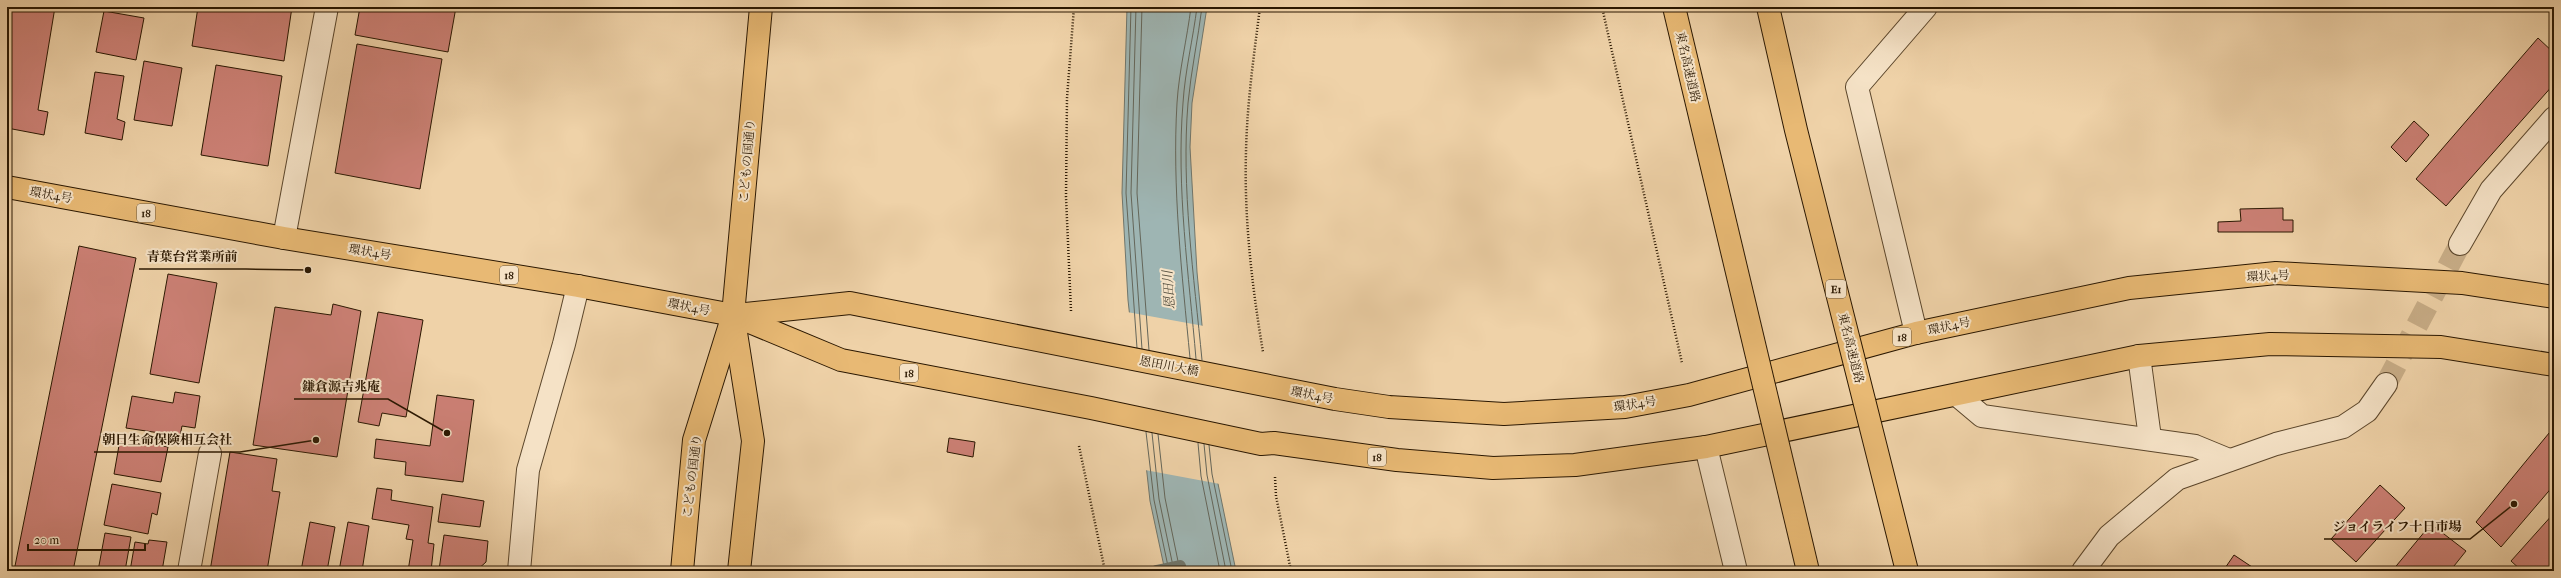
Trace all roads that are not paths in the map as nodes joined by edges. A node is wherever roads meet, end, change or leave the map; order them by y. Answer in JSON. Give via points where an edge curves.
{"nodes":[{"id":1,"x":327,"y":7,"type":"edge"},
{"id":2,"x":761,"y":7,"type":"edge"},
{"id":3,"x":1674,"y":7,"type":"edge"},
{"id":4,"x":1768,"y":7,"type":"edge"},
{"id":5,"x":1926,"y":7,"type":"edge"},
{"id":6,"x":2554,"y":118,"type":"edge"},
{"id":7,"x":7,"y":187,"type":"edge"},
{"id":8,"x":284,"y":238,"type":"junction"},
{"id":9,"x":2460,"y":244,"type":"tunnel mouth"},
{"id":10,"x":578,"y":286,"type":"junction"},
{"id":11,"x":2554,"y":297,"type":"edge"},
{"id":12,"x":733,"y":315,"type":"junction"},
{"id":13,"x":1916,"y":333,"type":"junction"},
{"id":14,"x":1083,"y":350,"type":"joint"},
{"id":15,"x":2140,"y":356,"type":"junction"},
{"id":16,"x":2554,"y":365,"type":"edge"},
{"id":17,"x":1262,"y":384,"type":"joint"},
{"id":18,"x":2386,"y":384,"type":"tunnel mouth"},
{"id":19,"x":1957,"y":394,"type":"junction"},
{"id":20,"x":2150,"y":438,"type":"junction"},
{"id":21,"x":1706,"y":447,"type":"junction"},
{"id":22,"x":210,"y":453,"type":"dead end"},
{"id":23,"x":2229,"y":460,"type":"junction"},
{"id":24,"x":189,"y":571,"type":"edge"},
{"id":25,"x":519,"y":571,"type":"edge"},
{"id":26,"x":682,"y":571,"type":"edge"},
{"id":27,"x":739,"y":571,"type":"edge"},
{"id":28,"x":1736,"y":571,"type":"edge"},
{"id":29,"x":1808,"y":571,"type":"edge"},
{"id":30,"x":1907,"y":571,"type":"edge"},
{"id":31,"x":2083,"y":571,"type":"edge"}],
"edges":[{"from":1,"to":8,"type":"street"},
{"from":2,"to":12,"type":"main road","name":"こどもの国通り"},
{"from":3,"to":29,"type":"main road","name":"東名高速道路","bridge":true},
{"from":4,"to":30,"type":"main road","name":"東名高速道路","number":"E1","bridge":true,"via":[[1796,130]]},
{"from":5,"to":13,"type":"street","via":[[1857,88]]},
{"from":6,"to":9,"type":"street","via":[[2490,190]]},
{"from":7,"to":8,"type":"main road","name":"環状4号","number":"18"},
{"from":8,"to":10,"type":"main road","name":"環状4号","number":"18"},
{"from":10,"to":12,"type":"main road","name":"環状4号","number":"18"},
{"from":10,"to":25,"type":"street","via":[[528,470]]},
{"from":11,"to":13,"type":"main road","name":"環状4号","number":"18","via":[[2462,283],[2276,273],[2129,288]]},
{"from":12,"to":14,"type":"main road","name":"環状4号","number":"18","via":[[850,303]]},
{"from":12,"to":21,"type":"main road","name":"環状4号","number":"18","via":[[841,360],[1261,444],[1274,443],[1397,460],[1493,468],[1575,465]]},
{"from":12,"to":26,"type":"main road","name":"こどもの国通り","via":[[694,440]]},
{"from":12,"to":27,"type":"main road","name":"こどもの国通り","via":[[753,441]]},
{"from":13,"to":17,"type":"main road","name":"環状4号","number":"18","via":[[1689,395],[1624,407],[1504,414],[1389,407]]},
{"from":14,"to":17,"type":"main road","name":"恩田川大橋","number":"18"},
{"from":15,"to":16,"type":"main road","number":"18","via":[[2270,344],[2441,348]]},
{"from":15,"to":19,"type":"main road","number":"18"},
{"from":15,"to":20,"type":"street"},
{"from":18,"to":23,"type":"street","via":[[2367,411],[2343,427],[2276,444]]},
{"from":19,"to":20,"type":"street","via":[[1982,416]]},
{"from":19,"to":21,"type":"main road","number":"18"},
{"from":20,"to":23,"type":"street","via":[[2195,446]]},
{"from":21,"to":28,"type":"street"},
{"from":22,"to":24,"type":"street"},
{"from":23,"to":31,"type":"street","via":[[2177,479],[2109,536]]}]}
